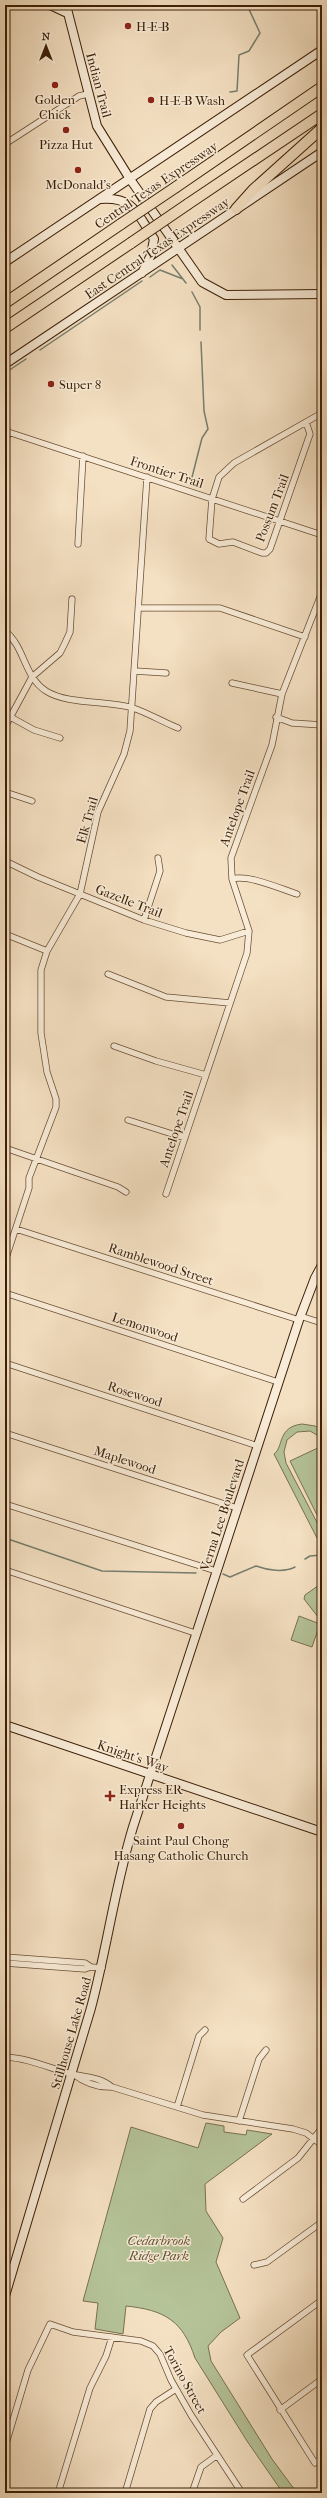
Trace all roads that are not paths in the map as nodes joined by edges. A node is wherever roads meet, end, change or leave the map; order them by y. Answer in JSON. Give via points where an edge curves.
{"nodes":[{"id":1,"x":50,"y":5,"type":"edge"},
{"id":2,"x":66,"y":9,"type":"edge"},
{"id":3,"x":322,"y":50,"type":"edge"},
{"id":4,"x":322,"y":87,"type":"edge"},
{"id":5,"x":88,"y":94,"type":"junction"},
{"id":6,"x":322,"y":114,"type":"edge"},
{"id":7,"x":322,"y":128,"type":"edge"},
{"id":8,"x":5,"y":144,"type":"edge"},
{"id":9,"x":322,"y":152,"type":"edge"},
{"id":10,"x":130,"y":179,"type":"junction"},
{"id":11,"x":100,"y":199,"type":"junction"},
{"id":12,"x":236,"y":209,"type":"junction"},
{"id":13,"x":178,"y":250,"type":"junction"},
{"id":14,"x":5,"y":262,"type":"edge"},
{"id":15,"x":142,"y":273,"type":"junction"},
{"id":16,"x":322,"y":294,"type":"edge"},
{"id":17,"x":5,"y":303,"type":"edge"},
{"id":18,"x":5,"y":328,"type":"edge"},
{"id":19,"x":5,"y":364,"type":"edge"},
{"id":20,"x":322,"y":413,"type":"edge"},
{"id":21,"x":306,"y":422,"type":"junction"},
{"id":22,"x":7,"y":431,"type":"edge"},
{"id":23,"x":5,"y":441,"type":"edge"},
{"id":24,"x":83,"y":456,"type":"junction"},
{"id":25,"x":147,"y":478,"type":"junction"},
{"id":26,"x":212,"y":499,"type":"junction"},
{"id":27,"x":281,"y":521,"type":"junction"},
{"id":28,"x":322,"y":535,"type":"edge"},
{"id":29,"x":78,"y":544,"type":"dead end"},
{"id":30,"x":322,"y":592,"type":"edge"},
{"id":31,"x":72,"y":599,"type":"dead end"},
{"id":32,"x":139,"y":608,"type":"junction"},
{"id":33,"x":5,"y":631,"type":"edge"},
{"id":34,"x":305,"y":637,"type":"junction"},
{"id":35,"x":135,"y":671,"type":"junction"},
{"id":36,"x":166,"y":673,"type":"dead end"},
{"id":37,"x":32,"y":677,"type":"junction"},
{"id":38,"x":232,"y":683,"type":"dead end"},
{"id":39,"x":282,"y":694,"type":"junction"},
{"id":40,"x":132,"y":708,"type":"junction"},
{"id":41,"x":8,"y":715,"type":"edge"},
{"id":42,"x":276,"y":717,"type":"junction"},
{"id":43,"x":322,"y":725,"type":"edge"},
{"id":44,"x":5,"y":727,"type":"edge"},
{"id":45,"x":178,"y":728,"type":"dead end"},
{"id":46,"x":60,"y":738,"type":"dead end"},
{"id":47,"x":5,"y":792,"type":"edge"},
{"id":48,"x":32,"y":801,"type":"dead end"},
{"id":49,"x":158,"y":858,"type":"dead end"},
{"id":50,"x":5,"y":861,"type":"edge"},
{"id":51,"x":232,"y":879,"type":"junction"},
{"id":52,"x":80,"y":894,"type":"junction"},
{"id":53,"x":297,"y":894,"type":"dead end"},
{"id":54,"x":144,"y":920,"type":"junction"},
{"id":55,"x":249,"y":931,"type":"junction"},
{"id":56,"x":5,"y":934,"type":"edge"},
{"id":57,"x":47,"y":951,"type":"junction"},
{"id":58,"x":108,"y":974,"type":"dead end"},
{"id":59,"x":230,"y":1003,"type":"junction"},
{"id":60,"x":114,"y":1046,"type":"dead end"},
{"id":61,"x":206,"y":1075,"type":"junction"},
{"id":62,"x":128,"y":1120,"type":"dead end"},
{"id":63,"x":185,"y":1138,"type":"junction"},
{"id":64,"x":5,"y":1148,"type":"edge"},
{"id":65,"x":38,"y":1159,"type":"junction"},
{"id":66,"x":126,"y":1192,"type":"dead end"},
{"id":67,"x":166,"y":1194,"type":"dead end"},
{"id":68,"x":16,"y":1229,"type":"junction"},
{"id":69,"x":5,"y":1261,"type":"edge"},
{"id":70,"x":322,"y":1265,"type":"edge"},
{"id":71,"x":5,"y":1293,"type":"edge"},
{"id":72,"x":300,"y":1318,"type":"junction"},
{"id":73,"x":322,"y":1323,"type":"edge"},
{"id":74,"x":5,"y":1363,"type":"edge"},
{"id":75,"x":278,"y":1382,"type":"junction"},
{"id":76,"x":5,"y":1433,"type":"edge"},
{"id":77,"x":258,"y":1446,"type":"junction"},
{"id":78,"x":5,"y":1504,"type":"edge"},
{"id":79,"x":237,"y":1508,"type":"junction"},
{"id":80,"x":5,"y":1570,"type":"edge"},
{"id":81,"x":216,"y":1571,"type":"junction"},
{"id":82,"x":195,"y":1634,"type":"junction"},
{"id":83,"x":5,"y":1725,"type":"edge"},
{"id":84,"x":149,"y":1774,"type":"junction"},
{"id":85,"x":322,"y":1832,"type":"edge"},
{"id":86,"x":5,"y":1957,"type":"edge"},
{"id":87,"x":5,"y":1963,"type":"edge"},
{"id":88,"x":91,"y":1967,"type":"junction"},
{"id":89,"x":102,"y":1968,"type":"junction"},
{"id":90,"x":205,"y":2030,"type":"dead end"},
{"id":91,"x":266,"y":2050,"type":"dead end"},
{"id":92,"x":5,"y":2056,"type":"edge"},
{"id":93,"x":73,"y":2074,"type":"junction"},
{"id":94,"x":177,"y":2107,"type":"junction"},
{"id":95,"x":239,"y":2121,"type":"junction"},
{"id":96,"x":322,"y":2128,"type":"edge"},
{"id":97,"x":314,"y":2138,"type":"junction"},
{"id":98,"x":322,"y":2145,"type":"edge"},
{"id":99,"x":243,"y":2198,"type":"dead end"},
{"id":100,"x":322,"y":2222,"type":"edge"},
{"id":101,"x":254,"y":2265,"type":"dead end"},
{"id":102,"x":5,"y":2296,"type":"edge"},
{"id":103,"x":322,"y":2300,"type":"edge"},
{"id":104,"x":112,"y":2337,"type":"junction"},
{"id":105,"x":322,"y":2379,"type":"edge"},
{"id":106,"x":176,"y":2389,"type":"junction"},
{"id":107,"x":280,"y":2410,"type":"junction"},
{"id":108,"x":5,"y":2447,"type":"edge"},
{"id":109,"x":216,"y":2456,"type":"junction"},
{"id":110,"x":322,"y":2458,"type":"edge"},
{"id":111,"x":58,"y":2493,"type":"edge"},
{"id":112,"x":125,"y":2493,"type":"edge"},
{"id":113,"x":192,"y":2493,"type":"edge"},
{"id":114,"x":242,"y":2493,"type":"edge"}],
"edges":[{"from":1,"to":2,"type":"main road"},
{"from":2,"to":5,"type":"main road","name":"Indian Trail"},
{"from":3,"to":10,"type":"main road"},
{"from":4,"to":17,"type":"highway","name":"Central Texas Expressway","bridge":true},
{"from":5,"to":8,"type":"street","via":[[69,103]]},
{"from":5,"to":10,"type":"main road","name":"Indian Trail","via":[[97,126]]},
{"from":6,"to":18,"type":"highway","bridge":true},
{"from":7,"to":12,"type":"highway"},
{"from":9,"to":12,"type":"main road","name":"East Central Texas Expressway"},
{"from":10,"to":11,"type":"main road"},
{"from":10,"to":13,"type":"main road","name":"Indian Trail"},
{"from":11,"to":14,"type":"main road"},
{"from":11,"to":15,"type":"main road","via":[[119,198],[126,201],[154,239],[151,255]]},
{"from":12,"to":13,"type":"main road","name":"East Central Texas Expressway"},
{"from":13,"to":15,"type":"main road","name":"East Central Texas Expressway"},
{"from":13,"to":16,"type":"main road","name":"Indian Trail","via":[[202,282],[220,294]]},
{"from":15,"to":19,"type":"main road","name":"East Central Texas Expressway"},
{"from":20,"to":21,"type":"street"},
{"from":21,"to":26,"type":"street","via":[[227,467],[219,476]]},
{"from":21,"to":27,"type":"street","name":"Possum Trail","via":[[310,434]]},
{"from":22,"to":23,"type":"street"},
{"from":22,"to":24,"type":"street","name":"Frontier Trail"},
{"from":24,"to":25,"type":"street","name":"Frontier Trail"},
{"from":24,"to":29,"type":"street"},
{"from":25,"to":26,"type":"street","name":"Frontier Trail"},
{"from":25,"to":32,"type":"street","name":"Elk Trail"},
{"from":26,"to":27,"type":"street","name":"Frontier Trail"},
{"from":26,"to":27,"type":"street","name":"Possum Trail","via":[[208,532],[209,539],[213,542],[233,542],[266,553]]},
{"from":27,"to":28,"type":"street","name":"Frontier Trail"},
{"from":30,"to":34,"type":"street","name":"Antelope Trail"},
{"from":31,"to":37,"type":"street","via":[[70,632],[60,653]]},
{"from":32,"to":34,"type":"street","via":[[220,608]]},
{"from":32,"to":35,"type":"street","name":"Elk Trail"},
{"from":33,"to":37,"type":"street","via":[[19,647]]},
{"from":34,"to":39,"type":"street","name":"Antelope Trail"},
{"from":35,"to":36,"type":"street"},
{"from":35,"to":40,"type":"street","name":"Elk Trail"},
{"from":37,"to":40,"type":"street","via":[[47,692],[60,697]]},
{"from":37,"to":41,"type":"street"},
{"from":38,"to":39,"type":"street"},
{"from":39,"to":42,"type":"street","name":"Antelope Trail"},
{"from":40,"to":45,"type":"street"},
{"from":40,"to":52,"type":"street","name":"Elk Trail","via":[[127,745],[98,812]]},
{"from":41,"to":44,"type":"street"},
{"from":41,"to":46,"type":"street","via":[[34,730]]},
{"from":42,"to":43,"type":"street","via":[[292,723]]},
{"from":42,"to":51,"type":"street","name":"Antelope Trail","via":[[272,745],[231,858]]},
{"from":47,"to":48,"type":"street"},
{"from":49,"to":54,"type":"street","via":[[160,871]]},
{"from":50,"to":52,"type":"street","name":"Gazelle Trail"},
{"from":51,"to":53,"type":"street","via":[[249,879]]},
{"from":51,"to":55,"type":"street","name":"Antelope Trail"},
{"from":52,"to":54,"type":"street","name":"Gazelle Trail"},
{"from":52,"to":57,"type":"street","name":"Elk Trail"},
{"from":54,"to":55,"type":"street","name":"Gazelle Trail","via":[[215,940],[225,940]]},
{"from":55,"to":59,"type":"street","name":"Antelope Trail","via":[[247,953]]},
{"from":56,"to":57,"type":"street"},
{"from":57,"to":65,"type":"street","name":"Elk Trail","via":[[40,979],[41,1033],[56,1107]]},
{"from":58,"to":59,"type":"street","via":[[182,1001]]},
{"from":59,"to":61,"type":"street","name":"Antelope Trail"},
{"from":60,"to":61,"type":"street"},
{"from":61,"to":63,"type":"street","name":"Antelope Trail"},
{"from":62,"to":63,"type":"street"},
{"from":63,"to":67,"type":"street","name":"Antelope Trail"},
{"from":64,"to":65,"type":"street"},
{"from":65,"to":66,"type":"street"},
{"from":65,"to":68,"type":"street","name":"Elk Trail"},
{"from":68,"to":69,"type":"street","name":"Elk Trail"},
{"from":68,"to":72,"type":"street","name":"Ramblewood Street"},
{"from":70,"to":72,"type":"main road","name":"Verna Lee Boulevard"},
{"from":71,"to":75,"type":"street","name":"Lemonwood"},
{"from":72,"to":73,"type":"street","name":"Ramblewood Street"},
{"from":72,"to":75,"type":"main road","name":"Verna Lee Boulevard"},
{"from":74,"to":77,"type":"street","name":"Rosewood"},
{"from":75,"to":77,"type":"main road","name":"Verna Lee Boulevard"},
{"from":76,"to":79,"type":"street","name":"Maplewood"},
{"from":77,"to":79,"type":"main road","name":"Verna Lee Boulevard"},
{"from":78,"to":81,"type":"street"},
{"from":79,"to":81,"type":"main road","name":"Verna Lee Boulevard"},
{"from":80,"to":82,"type":"street"},
{"from":81,"to":82,"type":"main road","name":"Verna Lee Boulevard"},
{"from":82,"to":84,"type":"main road","name":"Verna Lee Boulevard"},
{"from":83,"to":84,"type":"main road","name":"Knight's Way"},
{"from":84,"to":85,"type":"main road","name":"Knight's Way"},
{"from":84,"to":89,"type":"main road","name":"Stillhouse Lake Road","via":[[126,1848]]},
{"from":86,"to":88,"type":"street","via":[[85,1963]]},
{"from":87,"to":88,"type":"street","via":[[85,1969]]},
{"from":88,"to":89,"type":"street"},
{"from":89,"to":93,"type":"main road","name":"Stillhouse Lake Road"},
{"from":90,"to":94,"type":"street","via":[[199,2036]]},
{"from":91,"to":95,"type":"street","via":[[258,2059]]},
{"from":92,"to":93,"type":"street"},
{"from":93,"to":94,"type":"street","via":[[83,2082],[100,2088],[112,2087]]},
{"from":93,"to":102,"type":"main road","name":"Stillhouse Lake Road"},
{"from":94,"to":95,"type":"street","via":[[203,2115]]},
{"from":95,"to":97,"type":"street","via":[[293,2129]]},
{"from":96,"to":97,"type":"street"},
{"from":97,"to":98,"type":"street"},
{"from":97,"to":99,"type":"street","via":[[298,2158]]},
{"from":100,"to":101,"type":"street","via":[[267,2262]]},
{"from":103,"to":107,"type":"street","via":[[247,2355]]},
{"from":104,"to":106,"type":"street","name":"Torino Street","via":[[141,2341],[153,2346],[160,2354]]},
{"from":104,"to":108,"type":"street","name":"Torino Street","via":[[73,2332],[50,2324],[28,2370]]},
{"from":104,"to":111,"type":"street","via":[[106,2356],[90,2388]]},
{"from":105,"to":107,"type":"street"},
{"from":106,"to":109,"type":"street","name":"Torino Street"},
{"from":106,"to":112,"type":"street","via":[[150,2409]]},
{"from":107,"to":110,"type":"street","via":[[315,2463]]},
{"from":109,"to":113,"type":"street","via":[[201,2467]]},
{"from":109,"to":114,"type":"street","name":"Torino Street"}]}
